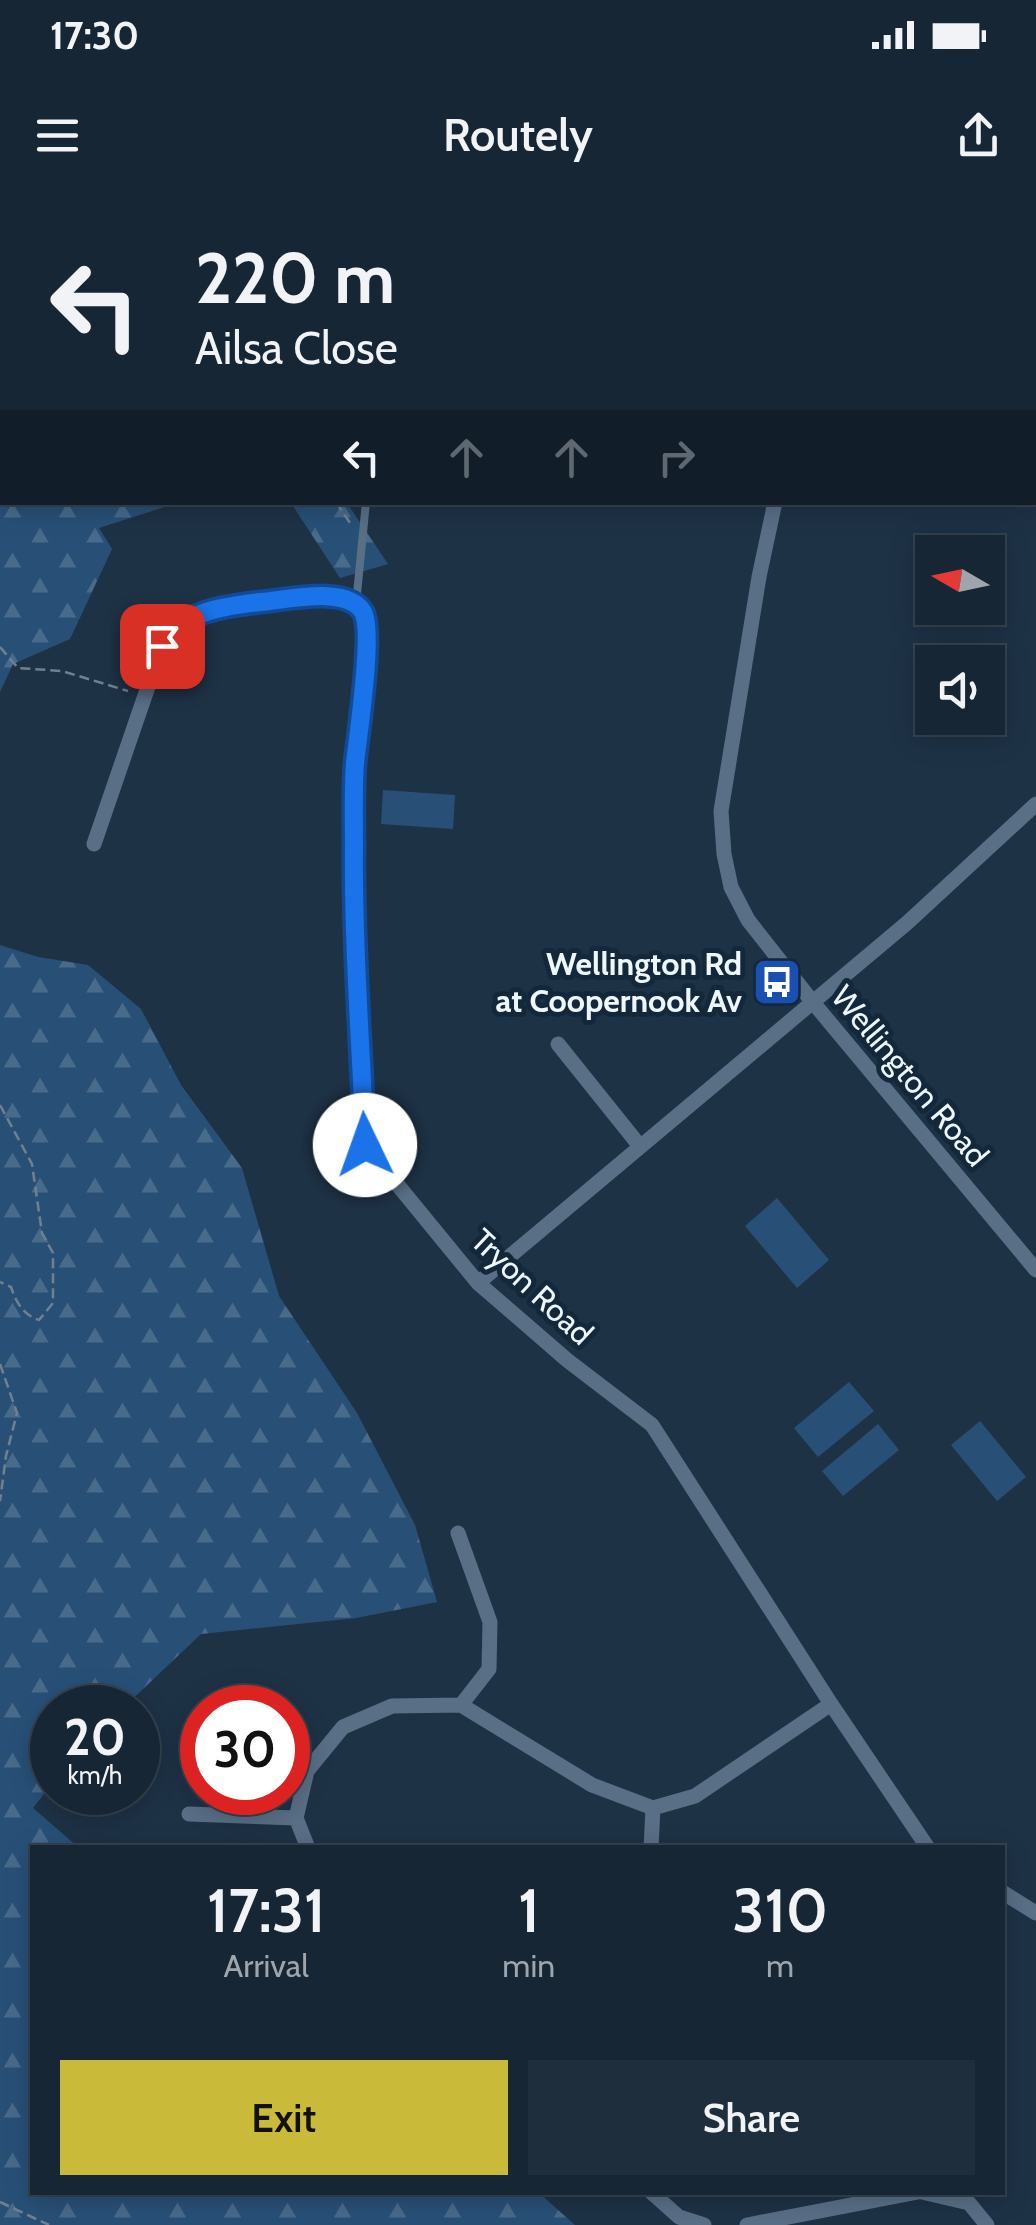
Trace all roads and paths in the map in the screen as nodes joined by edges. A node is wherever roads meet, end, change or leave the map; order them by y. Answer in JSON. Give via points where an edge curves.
{"nodes":[{"id":1,"x":338,"y":505,"type":"edge"},
{"id":2,"x":366,"y":505,"type":"edge"},
{"id":3,"x":774,"y":505,"type":"edge"},
{"id":4,"x":362,"y":541,"type":"junction"},
{"id":5,"x":356,"y":604,"type":"junction"},
{"id":6,"x":0,"y":647,"type":"edge"},
{"id":7,"x":144,"y":696,"type":"junction"},
{"id":8,"x":1036,"y":804,"type":"edge"},
{"id":9,"x":94,"y":844,"type":"dead end"},
{"id":10,"x":811,"y":1000,"type":"junction"},
{"id":11,"x":558,"y":1044,"type":"dead end"},
{"id":12,"x":0,"y":1106,"type":"edge"},
{"id":13,"x":639,"y":1146,"type":"junction"},
{"id":14,"x":1036,"y":1270,"type":"edge"},
{"id":15,"x":0,"y":1282,"type":"edge"},
{"id":16,"x":478,"y":1283,"type":"junction"},
{"id":17,"x":0,"y":1364,"type":"edge"},
{"id":18,"x":0,"y":1501,"type":"edge"},
{"id":19,"x":458,"y":1533,"type":"dead end"},
{"id":20,"x":830,"y":1704,"type":"junction"},
{"id":21,"x":461,"y":1705,"type":"junction"},
{"id":22,"x":653,"y":1808,"type":"junction"},
{"id":23,"x":216,"y":1815,"type":"edge"},
{"id":24,"x":296,"y":1818,"type":"junction"},
{"id":25,"x":307,"y":1845,"type":"edge"},
{"id":26,"x":651,"y":1845,"type":"edge"},
{"id":27,"x":926,"y":1845,"type":"edge"},
{"id":28,"x":1005,"y":1894,"type":"edge"},
{"id":29,"x":1036,"y":1913,"type":"edge"},
{"id":30,"x":654,"y":2195,"type":"edge"},
{"id":31,"x":904,"y":2195,"type":"edge"},
{"id":32,"x":933,"y":2195,"type":"edge"},
{"id":33,"x":0,"y":2202,"type":"edge"},
{"id":34,"x":49,"y":2225,"type":"edge"},
{"id":35,"x":704,"y":2225,"type":"edge"},
{"id":36,"x":747,"y":2225,"type":"edge"},
{"id":37,"x":987,"y":2225,"type":"edge"}],
"edges":[{"from":1,"to":4,"type":"path"},
{"from":2,"to":4,"type":"lane","name":"Tryon Road"},
{"from":3,"to":10,"type":"street","name":"Wellington Road","via":[[736,709],[722,840],[738,904]]},
{"from":4,"to":5,"type":"lane","name":"Tryon Road"},
{"from":5,"to":7,"type":"street","via":[[324,595],[197,614],[171,629]]},
{"from":5,"to":16,"type":"street","name":"Tryon Road","via":[[367,639],[354,771],[365,1145]]},
{"from":6,"to":7,"type":"path","via":[[18,668],[62,671]]},
{"from":7,"to":9,"type":"street"},
{"from":8,"to":10,"type":"street"},
{"from":10,"to":13,"type":"street"},
{"from":10,"to":14,"type":"street","name":"Wellington Road"},
{"from":11,"to":13,"type":"street"},
{"from":12,"to":15,"type":"path","via":[[32,1164],[42,1233],[53,1252],[53,1304],[39,1320],[30,1317],[11,1287]]},
{"from":13,"to":16,"type":"street"},
{"from":16,"to":20,"type":"street","name":"Tryon Road","via":[[652,1425]]},
{"from":17,"to":18,"type":"path","via":[[16,1413]]},
{"from":19,"to":21,"type":"street","via":[[490,1622],[489,1669]]},
{"from":20,"to":22,"type":"street","via":[[695,1796]]},
{"from":20,"to":27,"type":"street","name":"Tryon Road"},
{"from":21,"to":22,"type":"street","via":[[592,1785]]},
{"from":21,"to":24,"type":"street","via":[[392,1706],[344,1727],[307,1771]]},
{"from":22,"to":26,"type":"street"},
{"from":23,"to":24,"type":"street"},
{"from":24,"to":25,"type":"street"},
{"from":28,"to":29,"type":"street"},
{"from":30,"to":35,"type":"street","via":[[678,2217]]},
{"from":31,"to":36,"type":"street"},
{"from":32,"to":37,"type":"street","via":[[969,2203]]},
{"from":33,"to":34,"type":"path"}]}
